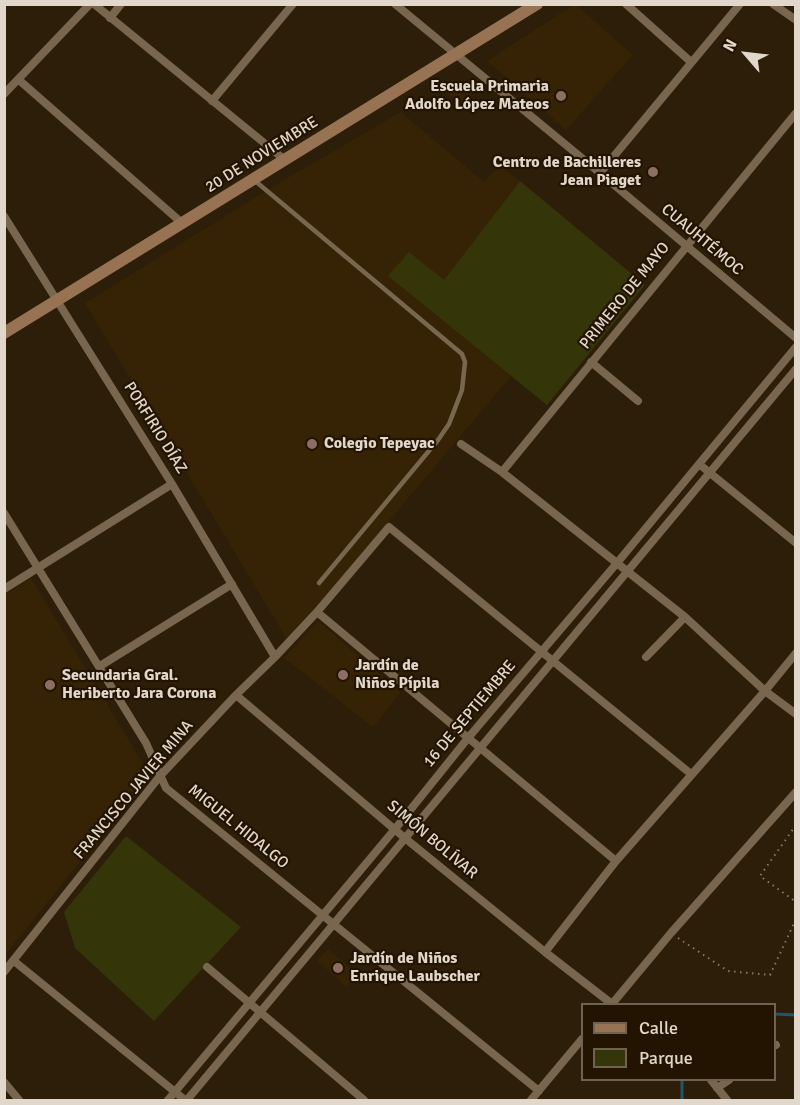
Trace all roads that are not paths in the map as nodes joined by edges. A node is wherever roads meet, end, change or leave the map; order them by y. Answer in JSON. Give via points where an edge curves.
{"nodes":[{"id":1,"x":92,"y":4,"type":"edge"},
{"id":2,"x":121,"y":4,"type":"edge"},
{"id":3,"x":293,"y":4,"type":"edge"},
{"id":4,"x":537,"y":4,"type":"edge"},
{"id":5,"x":627,"y":4,"type":"edge"},
{"id":6,"x":740,"y":4,"type":"edge"},
{"id":7,"x":773,"y":4,"type":"edge"},
{"id":8,"x":395,"y":5,"type":"edge"},
{"id":9,"x":110,"y":18,"type":"junction"},
{"id":10,"x":795,"y":20,"type":"edge"},
{"id":11,"x":456,"y":55,"type":"junction"},
{"id":12,"x":691,"y":62,"type":"junction"},
{"id":13,"x":19,"y":80,"type":"junction"},
{"id":14,"x":4,"y":94,"type":"edge"},
{"id":15,"x":212,"y":101,"type":"junction"},
{"id":16,"x":795,"y":112,"type":"edge"},
{"id":17,"x":285,"y":160,"type":"junction"},
{"id":18,"x":600,"y":173,"type":"junction"},
{"id":19,"x":254,"y":179,"type":"junction"},
{"id":20,"x":4,"y":216,"type":"edge"},
{"id":21,"x":182,"y":224,"type":"junction"},
{"id":22,"x":685,"y":246,"type":"junction"},
{"id":23,"x":58,"y":299,"type":"junction"},
{"id":24,"x":4,"y":333,"type":"edge"},
{"id":25,"x":795,"y":338,"type":"edge"},
{"id":26,"x":795,"y":347,"type":"edge"},
{"id":27,"x":591,"y":362,"type":"junction"},
{"id":28,"x":782,"y":363,"type":"junction"},
{"id":29,"x":795,"y":372,"type":"edge"},
{"id":30,"x":638,"y":401,"type":"dead end"},
{"id":31,"x":461,"y":444,"type":"dead end"},
{"id":32,"x":699,"y":464,"type":"junction"},
{"id":33,"x":502,"y":472,"type":"junction"},
{"id":34,"x":710,"y":472,"type":"junction"},
{"id":35,"x":172,"y":484,"type":"junction"},
{"id":36,"x":4,"y":513,"type":"edge"},
{"id":37,"x":795,"y":543,"type":"edge"},
{"id":38,"x":617,"y":563,"type":"junction"},
{"id":39,"x":39,"y":568,"type":"junction"},
{"id":40,"x":627,"y":571,"type":"junction"},
{"id":41,"x":319,"y":583,"type":"dead end"},
{"id":42,"x":232,"y":584,"type":"junction"},
{"id":43,"x":4,"y":590,"type":"edge"},
{"id":44,"x":317,"y":612,"type":"junction"},
{"id":45,"x":685,"y":617,"type":"junction"},
{"id":46,"x":541,"y":652,"type":"junction"},
{"id":47,"x":795,"y":653,"type":"edge"},
{"id":48,"x":275,"y":657,"type":"junction"},
{"id":49,"x":646,"y":657,"type":"dead end"},
{"id":50,"x":553,"y":662,"type":"junction"},
{"id":51,"x":100,"y":666,"type":"junction"},
{"id":52,"x":765,"y":691,"type":"junction"},
{"id":53,"x":236,"y":695,"type":"junction"},
{"id":54,"x":795,"y":714,"type":"edge"},
{"id":55,"x":468,"y":738,"type":"junction"},
{"id":56,"x":480,"y":748,"type":"junction"},
{"id":57,"x":691,"y":774,"type":"junction"},
{"id":58,"x":160,"y":776,"type":"junction"},
{"id":59,"x":795,"y":792,"type":"edge"},
{"id":60,"x":395,"y":829,"type":"junction"},
{"id":61,"x":406,"y":839,"type":"junction"},
{"id":62,"x":616,"y":861,"type":"junction"},
{"id":63,"x":323,"y":916,"type":"junction"},
{"id":64,"x":334,"y":926,"type":"junction"},
{"id":65,"x":545,"y":952,"type":"junction"},
{"id":66,"x":15,"y":961,"type":"junction"},
{"id":67,"x":207,"y":967,"type":"dead end"},
{"id":68,"x":4,"y":972,"type":"edge"},
{"id":69,"x":249,"y":1003,"type":"junction"},
{"id":70,"x":611,"y":1003,"type":"edge"},
{"id":71,"x":613,"y":1003,"type":"edge"},
{"id":72,"x":260,"y":1012,"type":"junction"},
{"id":73,"x":581,"y":1040,"type":"edge"},
{"id":74,"x":712,"y":1081,"type":"edge"},
{"id":75,"x":728,"y":1081,"type":"edge"},
{"id":76,"x":4,"y":1082,"type":"edge"},
{"id":77,"x":717,"y":1088,"type":"junction"},
{"id":78,"x":539,"y":1091,"type":"junction"},
{"id":79,"x":175,"y":1092,"type":"junction"},
{"id":80,"x":19,"y":1101,"type":"edge"},
{"id":81,"x":168,"y":1101,"type":"edge"},
{"id":82,"x":186,"y":1101,"type":"edge"},
{"id":83,"x":364,"y":1101,"type":"edge"},
{"id":84,"x":531,"y":1101,"type":"edge"},
{"id":85,"x":727,"y":1101,"type":"edge"}],
"edges":[{"from":1,"to":9,"type":"street"},
{"from":1,"to":13,"type":"street"},
{"from":2,"to":9,"type":"street"},
{"from":3,"to":15,"type":"street"},
{"from":4,"to":11,"type":"main road","name":"20 DE NOVIEMBRE"},
{"from":5,"to":12,"type":"street"},
{"from":6,"to":12,"type":"street"},
{"from":7,"to":10,"type":"street"},
{"from":8,"to":11,"type":"street","name":"CUAUHTÉMOC"},
{"from":9,"to":15,"type":"street"},
{"from":11,"to":17,"type":"main road","name":"20 DE NOVIEMBRE"},
{"from":11,"to":18,"type":"street","name":"CUAUHTÉMOC"},
{"from":12,"to":18,"type":"street"},
{"from":13,"to":14,"type":"street"},
{"from":13,"to":21,"type":"street"},
{"from":15,"to":17,"type":"street"},
{"from":16,"to":22,"type":"street","name":"PRIMERO DE MAYO"},
{"from":17,"to":19,"type":"main road","name":"20 DE NOVIEMBRE"},
{"from":18,"to":22,"type":"street","name":"CUAUHTÉMOC"},
{"from":19,"to":21,"type":"main road","name":"20 DE NOVIEMBRE"},
{"from":19,"to":41,"type":"lane","via":[[462,354],[465,362],[462,390],[449,424]]},
{"from":20,"to":23,"type":"street","name":"PORFIRIO DÍAZ"},
{"from":21,"to":23,"type":"main road","name":"20 DE NOVIEMBRE"},
{"from":22,"to":25,"type":"street","name":"CUAUHTÉMOC"},
{"from":22,"to":27,"type":"street","name":"PRIMERO DE MAYO"},
{"from":23,"to":24,"type":"main road","name":"20 DE NOVIEMBRE"},
{"from":23,"to":35,"type":"street","name":"PORFIRIO DÍAZ"},
{"from":26,"to":28,"type":"street","name":"16 DE SEPTIEMBRE"},
{"from":27,"to":30,"type":"street"},
{"from":27,"to":33,"type":"street","name":"PRIMERO DE MAYO"},
{"from":28,"to":29,"type":"street"},
{"from":28,"to":32,"type":"street","name":"16 DE SEPTIEMBRE"},
{"from":29,"to":34,"type":"street","name":"16 DE SEPTIEMBRE"},
{"from":31,"to":33,"type":"street"},
{"from":32,"to":34,"type":"street"},
{"from":32,"to":38,"type":"street","name":"16 DE SEPTIEMBRE"},
{"from":33,"to":38,"type":"street"},
{"from":34,"to":37,"type":"street"},
{"from":34,"to":40,"type":"street","name":"16 DE SEPTIEMBRE"},
{"from":35,"to":39,"type":"street"},
{"from":35,"to":42,"type":"street","name":"PORFIRIO DÍAZ"},
{"from":36,"to":39,"type":"street","name":"MIGUEL HIDALGO"},
{"from":38,"to":40,"type":"street"},
{"from":38,"to":46,"type":"street","name":"16 DE SEPTIEMBRE"},
{"from":39,"to":43,"type":"street"},
{"from":39,"to":51,"type":"street","name":"MIGUEL HIDALGO"},
{"from":40,"to":45,"type":"street"},
{"from":40,"to":50,"type":"street","name":"16 DE SEPTIEMBRE"},
{"from":42,"to":48,"type":"street","name":"PORFIRIO DÍAZ"},
{"from":42,"to":51,"type":"street"},
{"from":44,"to":46,"type":"street","name":"FRANCISCO JAVIER MINA","via":[[389,527]]},
{"from":44,"to":48,"type":"street","name":"FRANCISCO JAVIER MINA"},
{"from":44,"to":55,"type":"street"},
{"from":45,"to":49,"type":"street"},
{"from":45,"to":52,"type":"street"},
{"from":46,"to":50,"type":"street"},
{"from":46,"to":55,"type":"street","name":"16 DE SEPTIEMBRE"},
{"from":47,"to":52,"type":"street"},
{"from":48,"to":53,"type":"street","name":"FRANCISCO JAVIER MINA"},
{"from":50,"to":56,"type":"street","name":"16 DE SEPTIEMBRE"},
{"from":50,"to":57,"type":"street"},
{"from":51,"to":58,"type":"street","name":"MIGUEL HIDALGO","via":[[146,743]]},
{"from":52,"to":54,"type":"street"},
{"from":52,"to":57,"type":"street"},
{"from":53,"to":58,"type":"street","name":"FRANCISCO JAVIER MINA"},
{"from":53,"to":60,"type":"street","name":"SIMÓN BOLÍVAR"},
{"from":55,"to":56,"type":"street"},
{"from":55,"to":60,"type":"street","name":"16 DE SEPTIEMBRE"},
{"from":56,"to":61,"type":"street","name":"16 DE SEPTIEMBRE"},
{"from":56,"to":62,"type":"street"},
{"from":57,"to":62,"type":"street"},
{"from":58,"to":63,"type":"street","name":"MIGUEL HIDALGO","via":[[166,788]]},
{"from":58,"to":66,"type":"street","name":"FRANCISCO JAVIER MINA"},
{"from":59,"to":71,"type":"street"},
{"from":60,"to":61,"type":"street","name":"SIMÓN BOLÍVAR"},
{"from":60,"to":63,"type":"street","name":"16 DE SEPTIEMBRE"},
{"from":61,"to":64,"type":"street","name":"16 DE SEPTIEMBRE"},
{"from":61,"to":65,"type":"street","name":"SIMÓN BOLÍVAR"},
{"from":62,"to":65,"type":"street"},
{"from":63,"to":64,"type":"street","name":"MIGUEL HIDALGO"},
{"from":63,"to":69,"type":"street","name":"16 DE SEPTIEMBRE"},
{"from":64,"to":72,"type":"street","name":"16 DE SEPTIEMBRE"},
{"from":64,"to":78,"type":"street","name":"MIGUEL HIDALGO"},
{"from":65,"to":70,"type":"street","name":"SIMÓN BOLÍVAR"},
{"from":66,"to":68,"type":"street","name":"FRANCISCO JAVIER MINA"},
{"from":66,"to":79,"type":"street"},
{"from":67,"to":69,"type":"street"},
{"from":69,"to":72,"type":"street"},
{"from":69,"to":79,"type":"street","name":"16 DE SEPTIEMBRE"},
{"from":72,"to":82,"type":"street","name":"16 DE SEPTIEMBRE"},
{"from":72,"to":83,"type":"street"},
{"from":73,"to":78,"type":"street"},
{"from":74,"to":77,"type":"street"},
{"from":75,"to":77,"type":"street"},
{"from":76,"to":80,"type":"street"},
{"from":77,"to":85,"type":"street"},
{"from":78,"to":84,"type":"street"},
{"from":79,"to":81,"type":"street","name":"16 DE SEPTIEMBRE"},
{"from":79,"to":82,"type":"street"}]}
